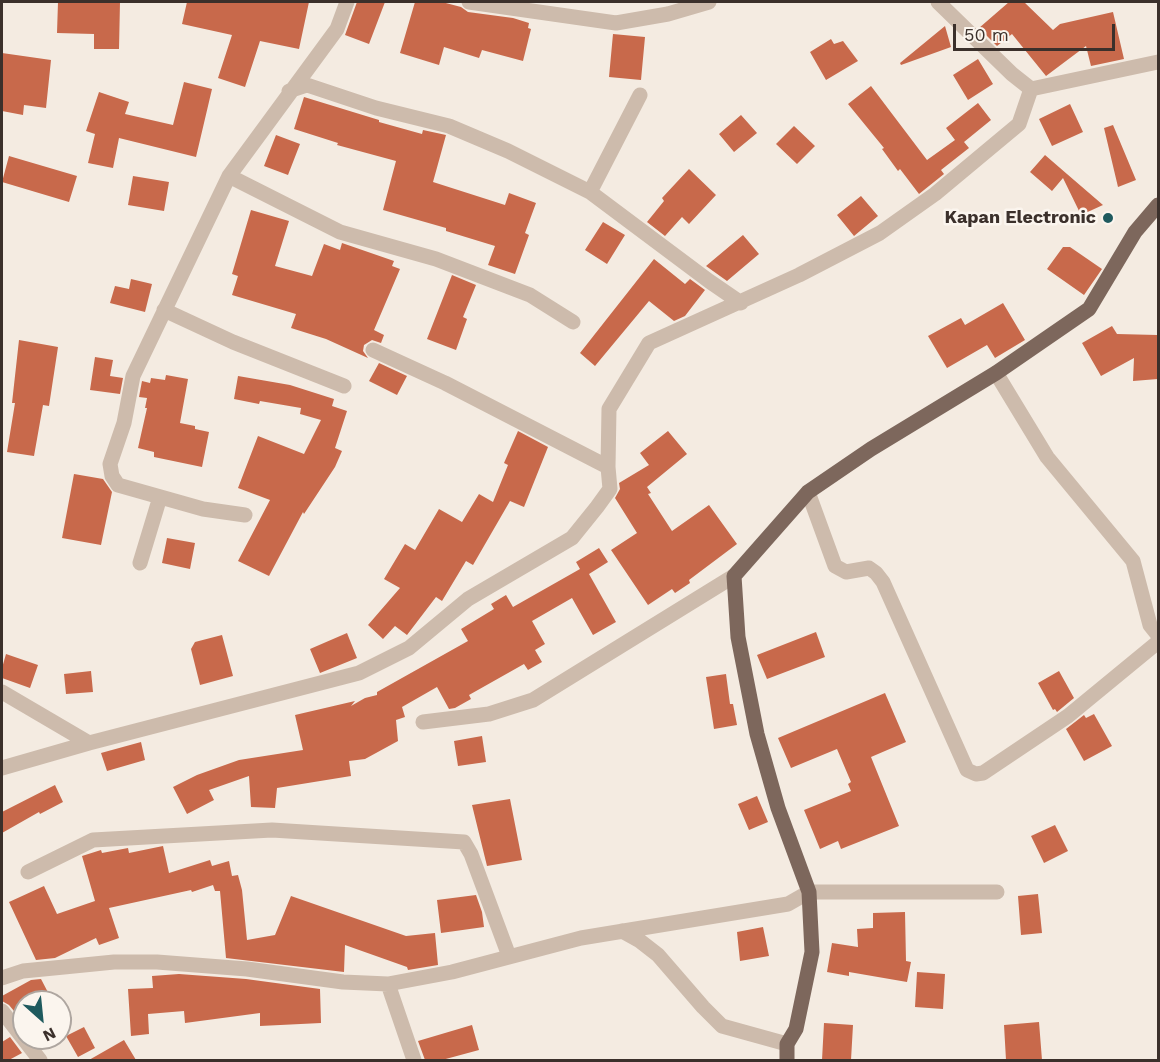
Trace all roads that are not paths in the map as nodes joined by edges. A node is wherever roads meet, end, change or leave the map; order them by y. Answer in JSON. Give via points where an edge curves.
{"nodes":[{"id":1,"x":347,"y":2,"type":"edge"},
{"id":2,"x":469,"y":2,"type":"edge"},
{"id":3,"x":709,"y":2,"type":"edge"},
{"id":4,"x":938,"y":2,"type":"edge"},
{"id":5,"x":1158,"y":62,"type":"edge"},
{"id":6,"x":1030,"y":89,"type":"junction"},
{"id":7,"x":289,"y":92,"type":"junction"},
{"id":8,"x":640,"y":95,"type":"dead end"},
{"id":9,"x":229,"y":176,"type":"junction"},
{"id":10,"x":590,"y":192,"type":"junction"},
{"id":11,"x":1158,"y":206,"type":"edge"},
{"id":12,"x":741,"y":303,"type":"junction"},
{"id":13,"x":164,"y":310,"type":"junction"},
{"id":14,"x":573,"y":322,"type":"dead end"},
{"id":15,"x":373,"y":350,"type":"dead end"},
{"id":16,"x":996,"y":373,"type":"junction"},
{"id":17,"x":344,"y":386,"type":"dead end"},
{"id":18,"x":608,"y":467,"type":"junction"},
{"id":19,"x":808,"y":492,"type":"junction"},
{"id":20,"x":160,"y":497,"type":"junction"},
{"id":21,"x":245,"y":515,"type":"dead end"},
{"id":22,"x":140,"y":563,"type":"dead end"},
{"id":23,"x":734,"y":576,"type":"junction"},
{"id":24,"x":1158,"y":635,"type":"edge"},
{"id":25,"x":1158,"y":642,"type":"edge"},
{"id":26,"x":2,"y":692,"type":"edge"},
{"id":27,"x":423,"y":722,"type":"dead end"},
{"id":28,"x":89,"y":743,"type":"junction"},
{"id":29,"x":2,"y":768,"type":"edge"},
{"id":30,"x":28,"y":872,"type":"dead end"},
{"id":31,"x":810,"y":892,"type":"junction"},
{"id":32,"x":997,"y":892,"type":"dead end"},
{"id":33,"x":622,"y":931,"type":"junction"},
{"id":34,"x":509,"y":956,"type":"junction"},
{"id":35,"x":2,"y":978,"type":"edge"},
{"id":36,"x":388,"y":984,"type":"junction"},
{"id":37,"x":2,"y":1011,"type":"edge"},
{"id":38,"x":787,"y":1044,"type":"junction"},
{"id":39,"x":37,"y":1060,"type":"edge"},
{"id":40,"x":414,"y":1060,"type":"edge"},
{"id":41,"x":787,"y":1060,"type":"edge"}],
"edges":[{"from":1,"to":7,"type":"street","via":[[337,29]]},
{"from":2,"to":3,"type":"street","via":[[616,23]]},
{"from":4,"to":6,"type":"street"},
{"from":5,"to":6,"type":"street"},
{"from":6,"to":12,"type":"street","via":[[1019,124],[935,194],[880,233]]},
{"from":7,"to":9,"type":"street"},
{"from":7,"to":10,"type":"street","via":[[307,85],[449,126]]},
{"from":8,"to":10,"type":"street"},
{"from":9,"to":13,"type":"street"},
{"from":9,"to":14,"type":"street","via":[[340,232],[436,260],[530,295]]},
{"from":10,"to":12,"type":"street"},
{"from":11,"to":16,"type":"main road","via":[[1135,232],[1089,309]]},
{"from":12,"to":18,"type":"street","via":[[649,343],[609,409]]},
{"from":13,"to":17,"type":"street"},
{"from":13,"to":20,"type":"street","via":[[133,375],[124,423],[110,464],[117,485]]},
{"from":15,"to":18,"type":"street"},
{"from":16,"to":19,"type":"main road"},
{"from":16,"to":24,"type":"street","via":[[1047,457],[1133,561],[1150,626]]},
{"from":18,"to":28,"type":"street","via":[[610,489],[572,538],[468,599],[409,648],[359,674]]},
{"from":19,"to":23,"type":"main road"},
{"from":19,"to":25,"type":"street","via":[[835,566],[846,572],[869,568],[883,582],[967,770],[976,774],[1068,716]]},
{"from":20,"to":21,"type":"street"},
{"from":20,"to":22,"type":"street"},
{"from":23,"to":27,"type":"street","via":[[533,700],[489,714]]},
{"from":23,"to":31,"type":"main road","via":[[738,638],[757,734],[778,808]]},
{"from":26,"to":28,"type":"street"},
{"from":28,"to":29,"type":"street"},
{"from":30,"to":34,"type":"street","via":[[93,840],[272,830],[464,842]]},
{"from":31,"to":32,"type":"street"},
{"from":31,"to":33,"type":"street","via":[[788,904]]},
{"from":31,"to":38,"type":"main road","via":[[812,952],[796,1029]]},
{"from":33,"to":34,"type":"street"},
{"from":33,"to":38,"type":"street","via":[[658,955],[722,1026]]},
{"from":34,"to":36,"type":"street"},
{"from":35,"to":36,"type":"street","via":[[23,971],[157,962]]},
{"from":36,"to":40,"type":"street"},
{"from":37,"to":39,"type":"street"},
{"from":38,"to":41,"type":"main road"}]}
